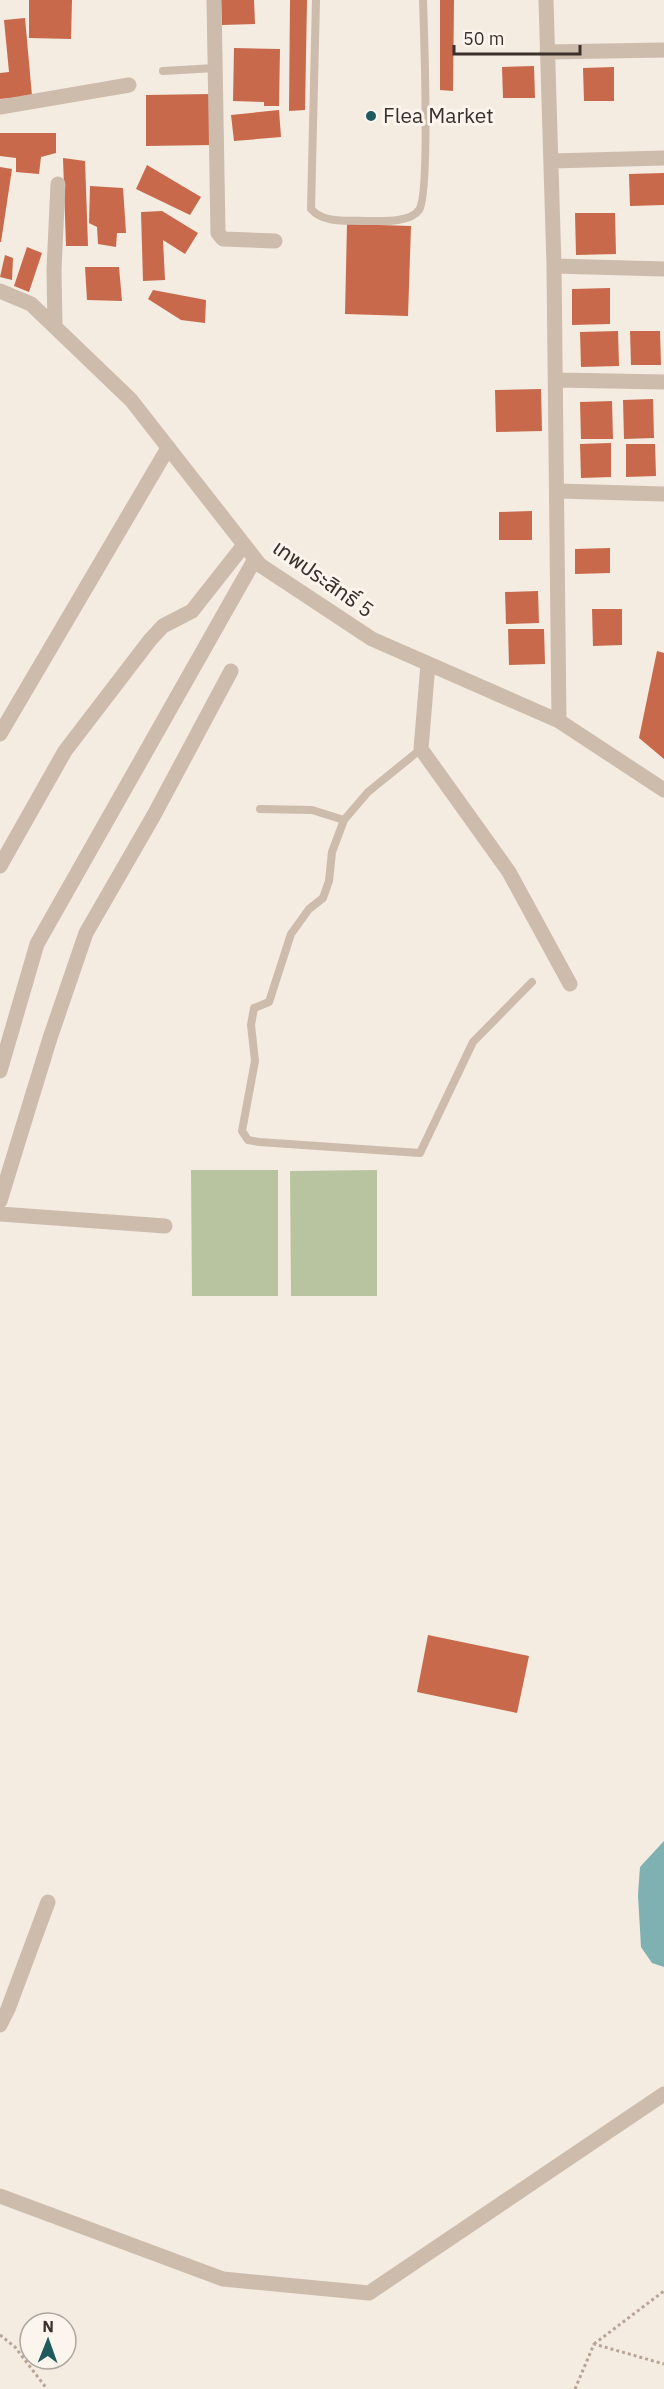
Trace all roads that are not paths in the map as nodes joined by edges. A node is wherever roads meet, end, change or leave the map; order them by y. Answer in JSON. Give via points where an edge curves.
{"nodes":[{"id":1,"x":214,"y":0,"type":"edge"},
{"id":2,"x":316,"y":0,"type":"edge"},
{"id":3,"x":423,"y":0,"type":"edge"},
{"id":4,"x":546,"y":0,"type":"edge"},
{"id":5,"x":664,"y":50,"type":"edge"},
{"id":6,"x":547,"y":52,"type":"junction"},
{"id":7,"x":215,"y":68,"type":"junction"},
{"id":8,"x":163,"y":71,"type":"dead end"},
{"id":9,"x":129,"y":85,"type":"dead end"},
{"id":10,"x":0,"y":107,"type":"edge"},
{"id":11,"x":664,"y":158,"type":"edge"},
{"id":12,"x":551,"y":161,"type":"junction"},
{"id":13,"x":58,"y":184,"type":"dead end"},
{"id":14,"x":275,"y":241,"type":"dead end"},
{"id":15,"x":554,"y":266,"type":"junction"},
{"id":16,"x":664,"y":269,"type":"edge"},
{"id":17,"x":0,"y":291,"type":"edge"},
{"id":18,"x":55,"y":327,"type":"junction"},
{"id":19,"x":556,"y":380,"type":"junction"},
{"id":20,"x":664,"y":381,"type":"edge"},
{"id":21,"x":168,"y":448,"type":"junction"},
{"id":22,"x":558,"y":491,"type":"junction"},
{"id":23,"x":664,"y":494,"type":"edge"},
{"id":24,"x":244,"y":545,"type":"junction"},
{"id":25,"x":255,"y":559,"type":"junction"},
{"id":26,"x":428,"y":664,"type":"junction"},
{"id":27,"x":231,"y":671,"type":"dead end"},
{"id":28,"x":559,"y":721,"type":"junction"},
{"id":29,"x":0,"y":734,"type":"edge"},
{"id":30,"x":422,"y":749,"type":"junction"},
{"id":31,"x":664,"y":790,"type":"edge"},
{"id":32,"x":260,"y":809,"type":"dead end"},
{"id":33,"x":344,"y":820,"type":"junction"},
{"id":34,"x":0,"y":866,"type":"edge"},
{"id":35,"x":532,"y":982,"type":"dead end"},
{"id":36,"x":570,"y":984,"type":"dead end"},
{"id":37,"x":0,"y":1071,"type":"edge"},
{"id":38,"x":0,"y":1201,"type":"edge"},
{"id":39,"x":0,"y":1214,"type":"edge"},
{"id":40,"x":165,"y":1226,"type":"dead end"},
{"id":41,"x":48,"y":1902,"type":"dead end"},
{"id":42,"x":0,"y":2025,"type":"edge"},
{"id":43,"x":664,"y":2094,"type":"edge"},
{"id":44,"x":0,"y":2196,"type":"edge"}],
"edges":[{"from":1,"to":7,"type":"street"},
{"from":2,"to":3,"type":"lane","via":[[311,209],[324,219],[383,221],[409,217],[420,209],[423,200]]},
{"from":4,"to":6,"type":"street"},
{"from":5,"to":6,"type":"street"},
{"from":6,"to":12,"type":"street"},
{"from":7,"to":8,"type":"lane"},
{"from":7,"to":14,"type":"street","via":[[219,237]]},
{"from":9,"to":10,"type":"street"},
{"from":11,"to":12,"type":"street"},
{"from":12,"to":15,"type":"street"},
{"from":13,"to":18,"type":"street"},
{"from":15,"to":16,"type":"street"},
{"from":15,"to":19,"type":"street"},
{"from":17,"to":18,"type":"street","name":"เทพประสิทธิ์ 5","via":[[31,304]]},
{"from":18,"to":21,"type":"street","name":"เทพประสิทธิ์ 5","via":[[131,400]]},
{"from":19,"to":20,"type":"street"},
{"from":19,"to":22,"type":"street"},
{"from":21,"to":24,"type":"street","name":"เทพประสิทธิ์ 5"},
{"from":21,"to":29,"type":"street"},
{"from":22,"to":23,"type":"street"},
{"from":22,"to":28,"type":"street"},
{"from":24,"to":25,"type":"street","name":"เทพประสิทธิ์ 5"},
{"from":24,"to":34,"type":"street","via":[[192,611],[163,626],[150,640],[65,751]]},
{"from":25,"to":26,"type":"street","name":"เทพประสิทธิ์ 5","via":[[372,639]]},
{"from":25,"to":37,"type":"street","via":[[37,944]]},
{"from":26,"to":28,"type":"street","name":"เทพประสิทธิ์ 5"},
{"from":26,"to":30,"type":"street"},
{"from":27,"to":38,"type":"street","via":[[86,933]]},
{"from":28,"to":31,"type":"street","name":"เทพประสิทธิ์ 5"},
{"from":30,"to":33,"type":"lane","via":[[368,792]]},
{"from":30,"to":36,"type":"street","via":[[509,872]]},
{"from":32,"to":33,"type":"lane","via":[[312,810]]},
{"from":33,"to":35,"type":"lane","via":[[332,852],[323,898],[309,909],[291,934],[269,1002],[254,1008],[251,1024],[255,1061],[242,1131],[248,1140],[420,1153],[473,1042]]},
{"from":39,"to":40,"type":"street"},
{"from":41,"to":42,"type":"street"},
{"from":43,"to":44,"type":"street","via":[[369,2293],[223,2279]]}]}
